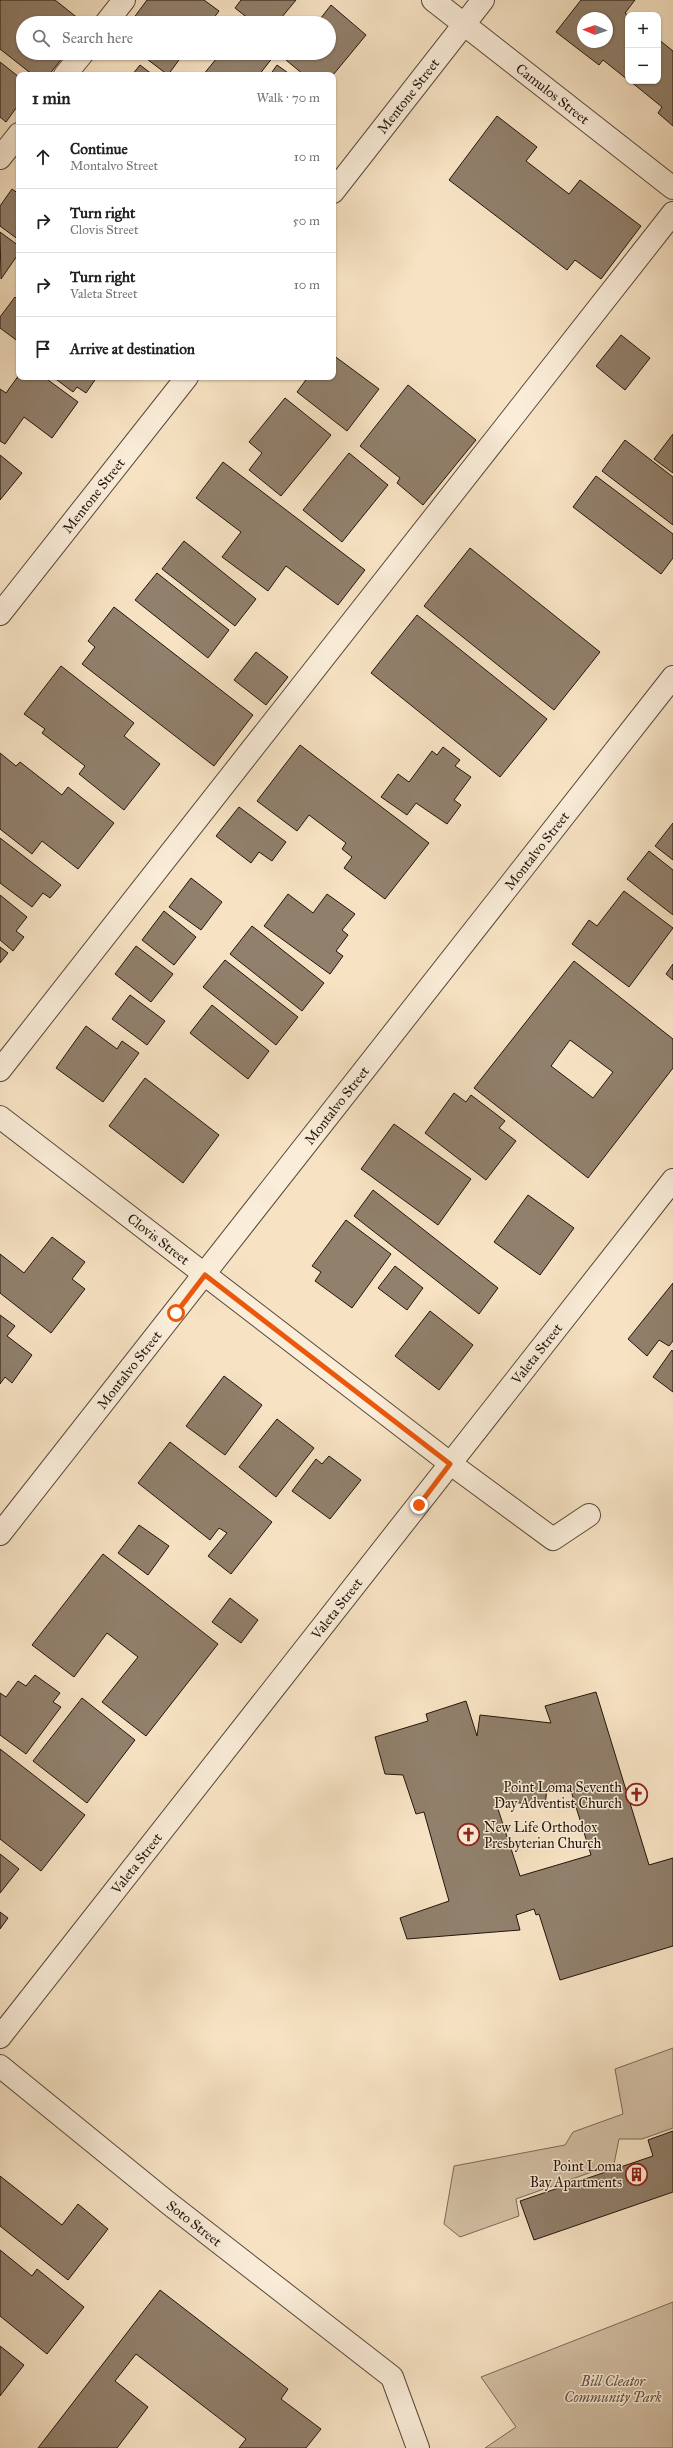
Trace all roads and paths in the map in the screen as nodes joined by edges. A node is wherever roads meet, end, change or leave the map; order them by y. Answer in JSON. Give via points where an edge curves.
{"nodes":[{"id":1,"x":124,"y":0,"type":"edge"},
{"id":2,"x":433,"y":0,"type":"edge"},
{"id":3,"x":483,"y":0,"type":"edge"},
{"id":4,"x":111,"y":16,"type":"edge"},
{"id":5,"x":464,"y":24,"type":"junction"},
{"id":6,"x":77,"y":60,"type":"edge"},
{"id":7,"x":67,"y":72,"type":"edge"},
{"id":8,"x":16,"y":138,"type":"edge"},
{"id":9,"x":0,"y":158,"type":"edge"},
{"id":10,"x":336,"y":188,"type":"edge"},
{"id":11,"x":673,"y":188,"type":"edge"},
{"id":12,"x":673,"y":213,"type":"edge"},
{"id":13,"x":185,"y":380,"type":"edge"},
{"id":14,"x":0,"y":614,"type":"edge"},
{"id":15,"x":673,"y":677,"type":"edge"},
{"id":16,"x":0,"y":1070,"type":"edge"},
{"id":17,"x":0,"y":1117,"type":"edge"},
{"id":18,"x":673,"y":1180,"type":"edge"},
{"id":19,"x":205,"y":1275,"type":"junction"},
{"id":20,"x":450,"y":1464,"type":"junction"},
{"id":21,"x":589,"y":1516,"type":"dead end"},
{"id":22,"x":0,"y":1534,"type":"edge"},
{"id":23,"x":0,"y":2037,"type":"edge"},
{"id":24,"x":0,"y":2066,"type":"edge"},
{"id":25,"x":418,"y":2448,"type":"edge"}],
"edges":[{"from":1,"to":4,"type":"street"},
{"from":2,"to":5,"type":"street","name":"Camulos Street"},
{"from":3,"to":5,"type":"street","name":"Mentone Street"},
{"from":5,"to":10,"type":"street","name":"Mentone Street"},
{"from":5,"to":11,"type":"street","name":"Camulos Street"},
{"from":6,"to":7,"type":"street"},
{"from":8,"to":9,"type":"street"},
{"from":12,"to":16,"type":"street"},
{"from":13,"to":14,"type":"street","name":"Mentone Street"},
{"from":15,"to":19,"type":"street","name":"Montalvo Street"},
{"from":17,"to":19,"type":"street","name":"Clovis Street"},
{"from":18,"to":20,"type":"street","name":"Valeta Street"},
{"from":19,"to":20,"type":"street","name":"Clovis Street"},
{"from":19,"to":22,"type":"street","name":"Montalvo Street"},
{"from":20,"to":21,"type":"street","name":"Clovis Street","via":[[553,1539]]},
{"from":20,"to":23,"type":"street","name":"Valeta Street"},
{"from":24,"to":25,"type":"street","name":"Soto Street","via":[[167,2202],[392,2377]]}]}
